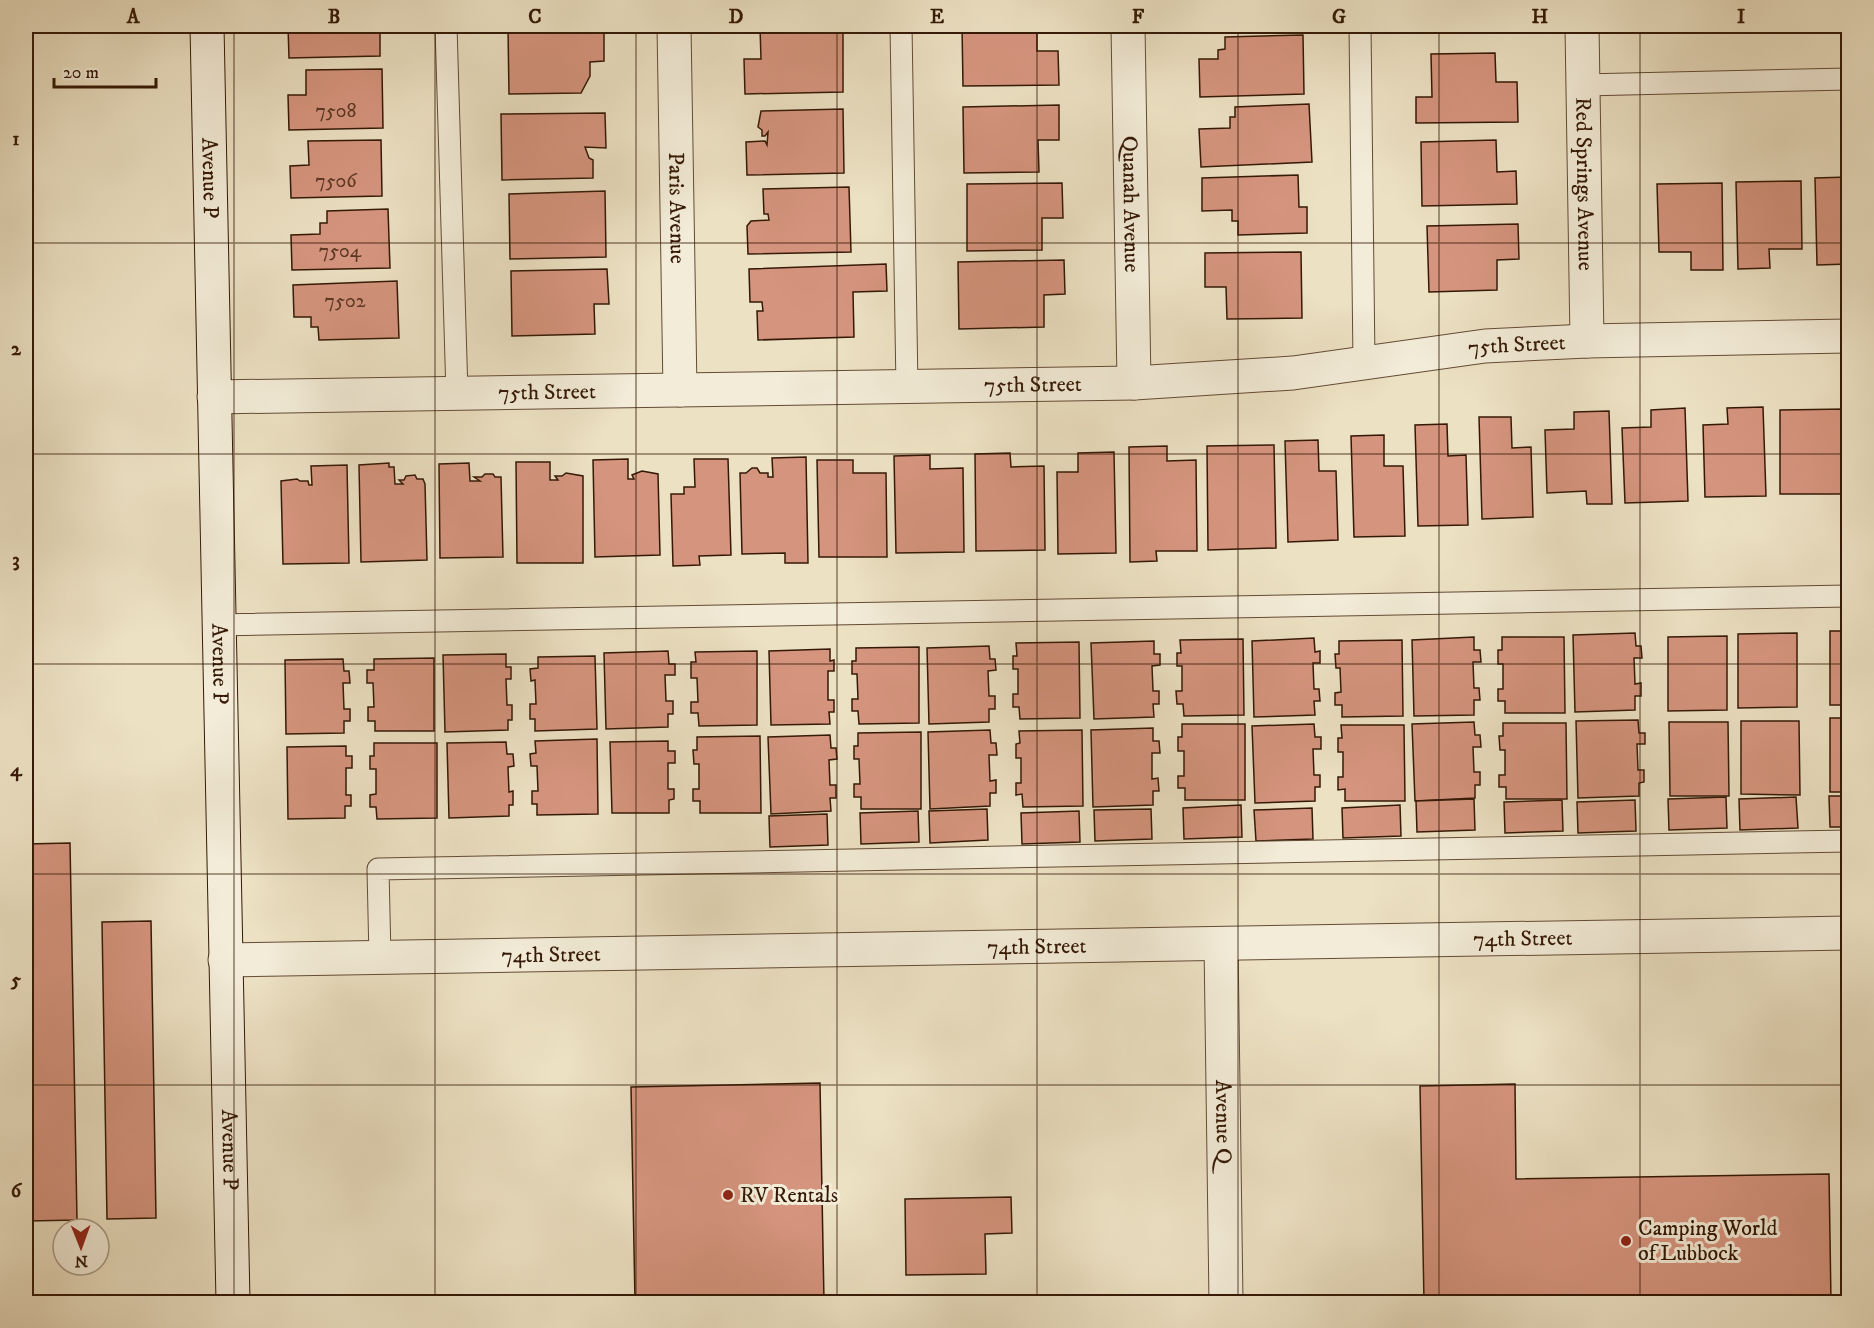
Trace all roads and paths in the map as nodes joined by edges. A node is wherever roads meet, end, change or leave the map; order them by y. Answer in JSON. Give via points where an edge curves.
{"nodes":[{"id":1,"x":207,"y":26,"type":"edge"},
{"id":2,"x":447,"y":26,"type":"edge"},
{"id":3,"x":674,"y":26,"type":"edge"},
{"id":4,"x":901,"y":26,"type":"edge"},
{"id":5,"x":1128,"y":26,"type":"edge"},
{"id":6,"x":1360,"y":26,"type":"edge"},
{"id":7,"x":1582,"y":26,"type":"edge"},
{"id":8,"x":1848,"y":79,"type":"edge"},
{"id":9,"x":1583,"y":85,"type":"junction"},
{"id":10,"x":1848,"y":336,"type":"edge"},
{"id":11,"x":1587,"y":341,"type":"junction"},
{"id":12,"x":1364,"y":362,"type":"junction"},
{"id":13,"x":1134,"y":383,"type":"junction"},
{"id":14,"x":907,"y":387,"type":"junction"},
{"id":15,"x":680,"y":390,"type":"junction"},
{"id":16,"x":457,"y":394,"type":"junction"},
{"id":17,"x":214,"y":397,"type":"junction"},
{"id":18,"x":1848,"y":596,"type":"edge"},
{"id":19,"x":218,"y":625,"type":"junction"},
{"id":20,"x":1848,"y":841,"type":"edge"},
{"id":21,"x":1848,"y":933,"type":"edge"},
{"id":22,"x":1221,"y":944,"type":"junction"},
{"id":23,"x":380,"y":958,"type":"junction"},
{"id":24,"x":225,"y":960,"type":"junction"},
{"id":25,"x":233,"y":1302,"type":"edge"},
{"id":26,"x":1226,"y":1302,"type":"edge"}],
"edges":[{"from":1,"to":17,"type":"street","name":"Avenue P"},
{"from":2,"to":16,"type":"lane"},
{"from":3,"to":15,"type":"street","name":"Paris Avenue"},
{"from":4,"to":14,"type":"lane"},
{"from":5,"to":13,"type":"street","name":"Quanah Avenue"},
{"from":6,"to":12,"type":"lane"},
{"from":7,"to":9,"type":"street","name":"Red Springs Avenue"},
{"from":8,"to":9,"type":"lane"},
{"from":9,"to":11,"type":"street","name":"Red Springs Avenue"},
{"from":10,"to":11,"type":"street","name":"75th Street"},
{"from":11,"to":12,"type":"street","name":"75th Street","via":[[1485,346]]},
{"from":12,"to":13,"type":"street","name":"75th Street","via":[[1293,373]]},
{"from":13,"to":14,"type":"street","name":"75th Street"},
{"from":14,"to":15,"type":"street","name":"75th Street"},
{"from":15,"to":16,"type":"street","name":"75th Street"},
{"from":16,"to":17,"type":"street","name":"75th Street"},
{"from":17,"to":19,"type":"street","name":"Avenue P"},
{"from":18,"to":19,"type":"lane"},
{"from":19,"to":24,"type":"street","name":"Avenue P"},
{"from":20,"to":23,"type":"lane","via":[[378,869]]},
{"from":21,"to":22,"type":"street","name":"74th Street"},
{"from":22,"to":23,"type":"street","name":"74th Street"},
{"from":22,"to":26,"type":"street","name":"Avenue Q"},
{"from":23,"to":24,"type":"street","name":"74th Street"},
{"from":24,"to":25,"type":"street","name":"Avenue P"}]}
